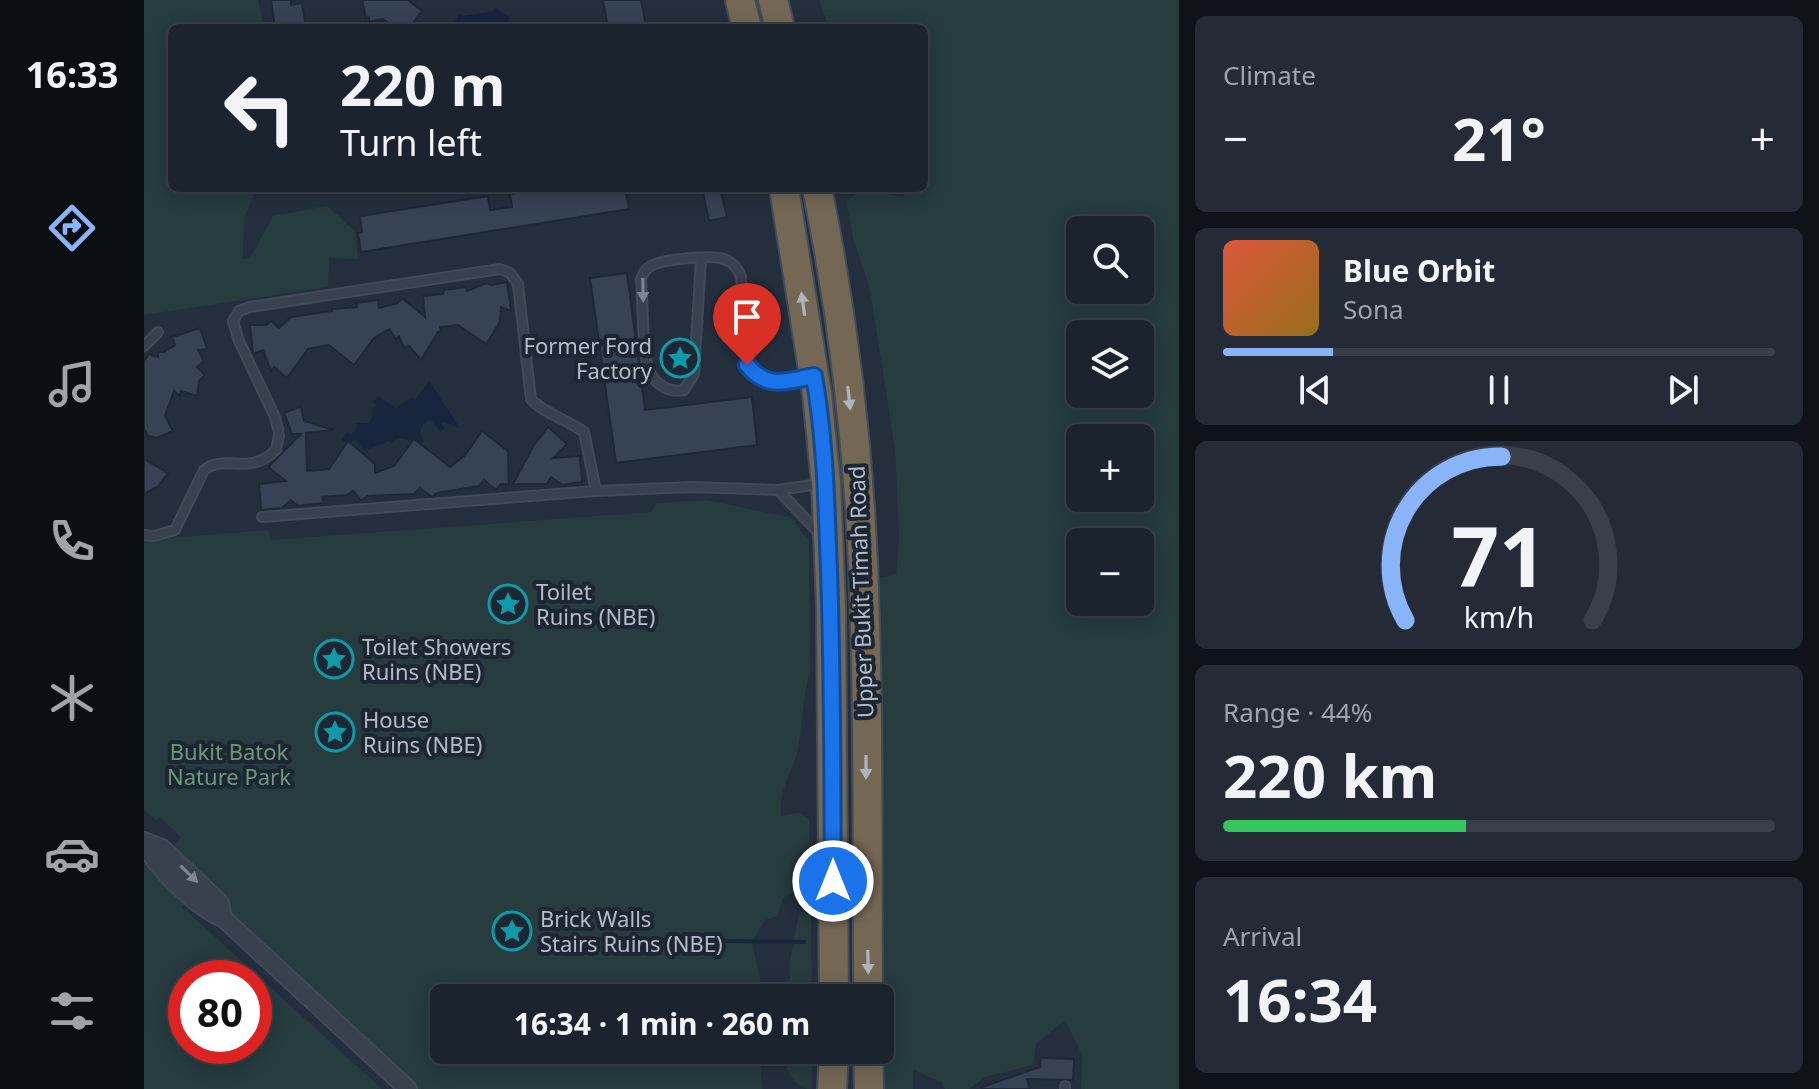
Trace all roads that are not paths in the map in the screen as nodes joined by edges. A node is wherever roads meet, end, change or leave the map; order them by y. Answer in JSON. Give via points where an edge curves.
{"nodes":[{"id":1,"x":729,"y":0,"type":"edge"},
{"id":2,"x":740,"y":0,"type":"edge"},
{"id":3,"x":773,"y":0,"type":"edge"},
{"id":4,"x":744,"y":24,"type":"edge"},
{"id":5,"x":745,"y":24,"type":"edge"},
{"id":6,"x":779,"y":24,"type":"edge"},
{"id":7,"x":785,"y":192,"type":"edge"},
{"id":8,"x":818,"y":192,"type":"edge"},
{"id":9,"x":701,"y":259,"type":"junction"},
{"id":10,"x":158,"y":332,"type":"dead end"},
{"id":11,"x":144,"y":346,"type":"edge"},
{"id":12,"x":843,"y":348,"type":"junction"},
{"id":13,"x":816,"y":385,"type":"junction"},
{"id":14,"x":826,"y":483,"type":"junction"},
{"id":15,"x":778,"y":490,"type":"junction"},
{"id":16,"x":596,"y":491,"type":"junction"},
{"id":17,"x":262,"y":517,"type":"dead end"},
{"id":18,"x":144,"y":535,"type":"edge"},
{"id":19,"x":828,"y":542,"type":"junction"},
{"id":20,"x":866,"y":828,"type":"junction"},
{"id":21,"x":144,"y":841,"type":"edge"},
{"id":22,"x":833,"y":852,"type":"junction"},
{"id":23,"x":834,"y":984,"type":"edge"},
{"id":24,"x":868,"y":984,"type":"edge"},
{"id":25,"x":833,"y":1064,"type":"edge"},
{"id":26,"x":868,"y":1064,"type":"edge"},
{"id":27,"x":408,"y":1089,"type":"edge"},
{"id":28,"x":832,"y":1089,"type":"edge"},
{"id":29,"x":869,"y":1089,"type":"edge"}],
"edges":[{"from":1,"to":4,"type":"street"},
{"from":2,"to":5,"type":"highway"},
{"from":3,"to":6,"type":"highway"},
{"from":13,"to":7,"type":"highway","name":"Upper Bukit Timah Road","one_way":true},
{"from":8,"to":12,"type":"highway","name":"Upper Bukit Timah Road"},
{"from":9,"to":9,"type":"lane","one_way":true,"via":[[656,263],[641,279],[648,368],[657,384],[674,392],[684,390],[694,374]]},
{"from":9,"to":13,"type":"lane","via":[[714,257],[737,267],[747,365],[758,378]]},
{"from":10,"to":11,"type":"lane"},
{"from":12,"to":13,"type":"highway","via":[[829,350]]},
{"from":12,"to":20,"type":"highway","name":"Upper Bukit Timah Road","one_way":true,"via":[[860,514]]},
{"from":13,"to":14,"type":"highway","name":"Upper Bukit Timah Road"},
{"from":14,"to":15,"type":"lane"},
{"from":14,"to":19,"type":"highway","name":"Upper Bukit Timah Road"},
{"from":15,"to":16,"type":"lane"},
{"from":15,"to":19,"type":"lane"},
{"from":16,"to":17,"type":"lane"},
{"from":16,"to":18,"type":"lane","via":[[584,432],[531,399],[518,284],[500,269],[239,311],[233,321],[275,417],[276,450],[252,465],[213,464],[204,470],[175,530]]},
{"from":19,"to":22,"type":"highway","name":"Upper Bukit Timah Road"},
{"from":20,"to":22,"type":"highway","via":[[860,842]]},
{"from":20,"to":24,"type":"highway","name":"Upper Bukit Timah Road","one_way":true},
{"from":21,"to":27,"type":"street","via":[[162,848],[220,903],[223,918]]},
{"from":22,"to":23,"type":"highway","name":"Upper Bukit Timah Road"},
{"from":25,"to":28,"type":"highway"},
{"from":26,"to":29,"type":"highway"}]}
